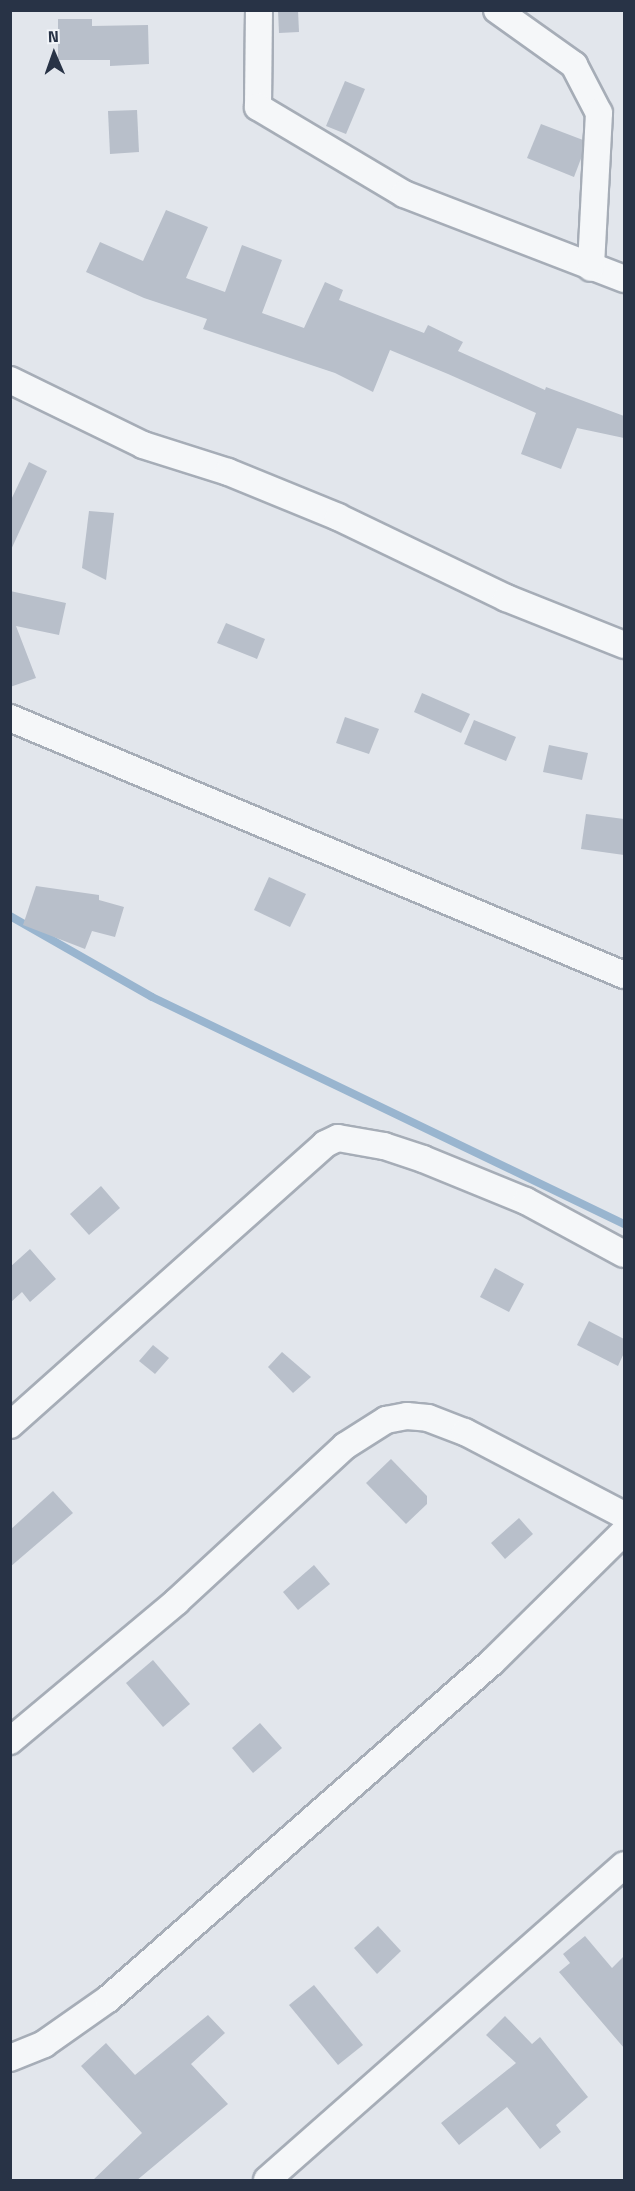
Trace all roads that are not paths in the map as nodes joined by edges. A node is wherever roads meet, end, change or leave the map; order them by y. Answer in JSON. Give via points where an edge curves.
{"nodes":[{"id":1,"x":259,"y":10,"type":"edge"},
{"id":2,"x":497,"y":10,"type":"edge"},
{"id":3,"x":591,"y":268,"type":"junction"},
{"id":4,"x":624,"y":279,"type":"edge"},
{"id":5,"x":10,"y":380,"type":"edge"},
{"id":6,"x":624,"y":645,"type":"edge"},
{"id":7,"x":10,"y":718,"type":"edge"},
{"id":8,"x":624,"y":975,"type":"edge"},
{"id":9,"x":624,"y":1254,"type":"edge"},
{"id":10,"x":10,"y":1425,"type":"edge"},
{"id":11,"x":624,"y":1515,"type":"edge"},
{"id":12,"x":624,"y":1532,"type":"edge"},
{"id":13,"x":10,"y":1741,"type":"edge"},
{"id":14,"x":624,"y":1865,"type":"edge"},
{"id":15,"x":10,"y":2058,"type":"edge"},
{"id":16,"x":267,"y":2181,"type":"edge"}],
"edges":[{"from":1,"to":3,"type":"street","via":[[258,106],[404,194]]},
{"from":2,"to":3,"type":"street","via":[[574,65],[599,113]]},
{"from":3,"to":4,"type":"street"},
{"from":5,"to":6,"type":"street","via":[[143,446],[228,472],[338,517],[506,598]]},
{"from":7,"to":8,"type":"street"},
{"from":9,"to":10,"type":"street","via":[[526,1201],[423,1159],[384,1146],[338,1138],[325,1144]]},
{"from":11,"to":13,"type":"street","via":[[465,1432],[428,1418],[386,1420],[345,1446],[176,1602]]},
{"from":12,"to":15,"type":"street","via":[[492,1662],[108,1999],[45,2044]]},
{"from":14,"to":16,"type":"street"}]}
